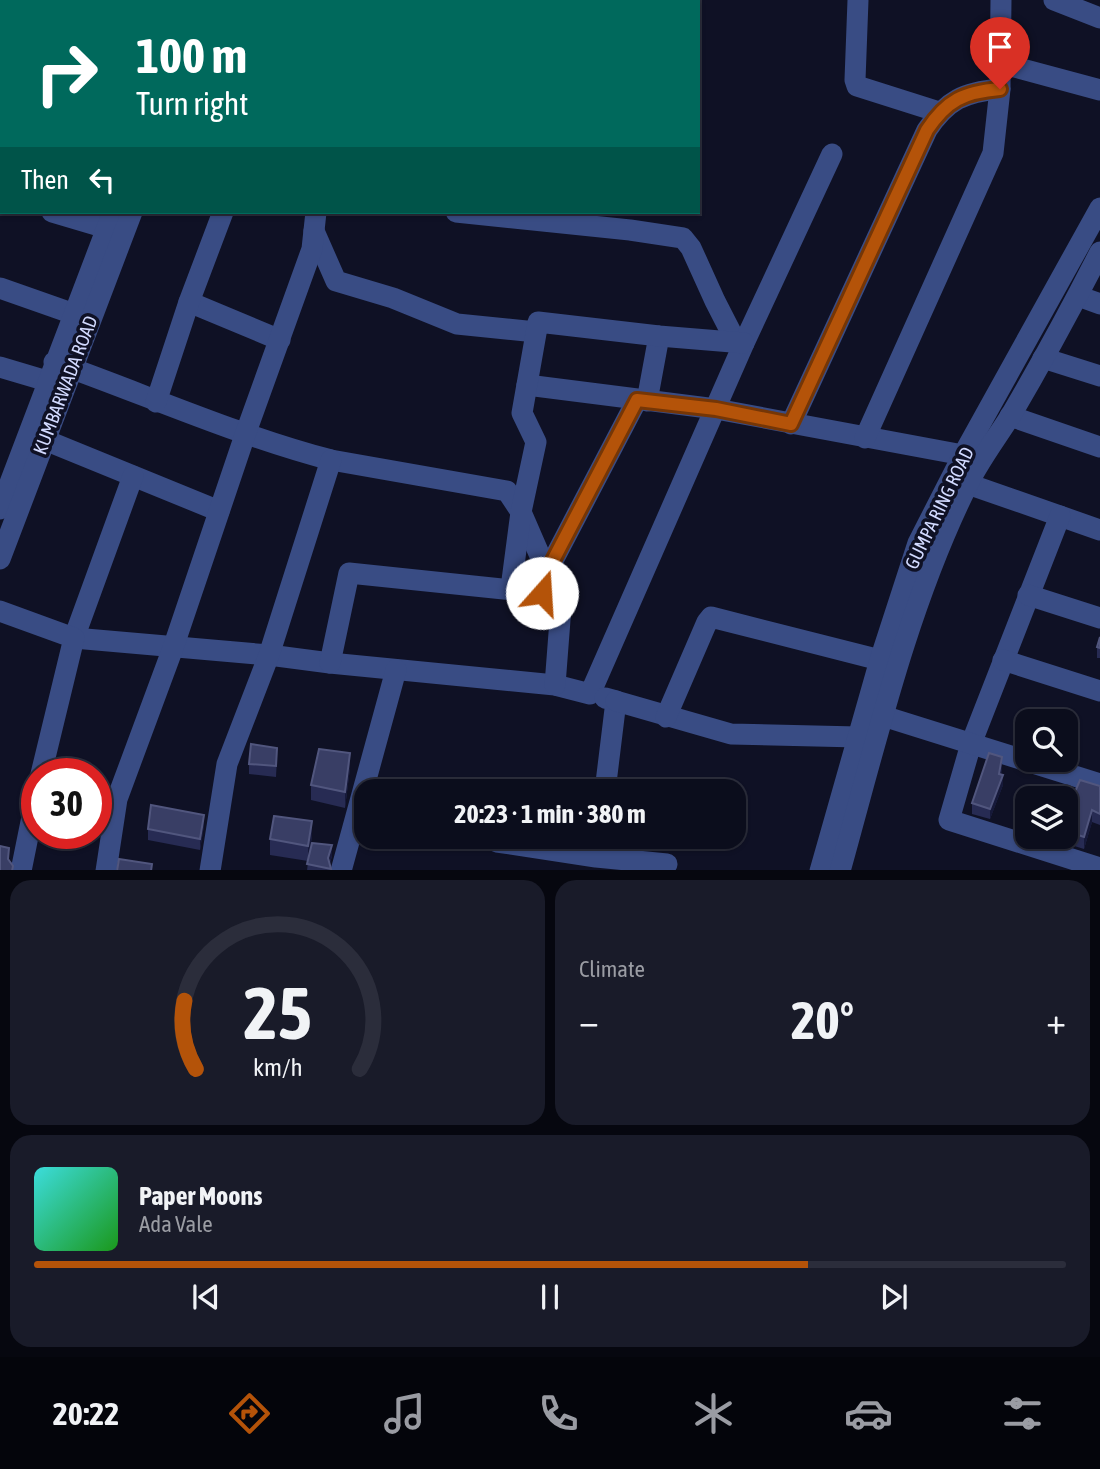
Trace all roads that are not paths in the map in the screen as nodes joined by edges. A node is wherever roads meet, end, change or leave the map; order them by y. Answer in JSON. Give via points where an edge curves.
{"nodes":[{"id":1,"x":859,"y":0,"type":"edge"},
{"id":2,"x":1001,"y":0,"type":"edge"},
{"id":3,"x":1054,"y":0,"type":"edge"},
{"id":4,"x":1100,"y":18,"type":"edge"},
{"id":5,"x":1000,"y":63,"type":"junction"},
{"id":6,"x":1000,"y":89,"type":"junction"},
{"id":7,"x":1100,"y":90,"type":"edge"},
{"id":8,"x":939,"y":112,"type":"junction"},
{"id":9,"x":832,"y":154,"type":"dead end"},
{"id":10,"x":1100,"y":208,"type":"edge"},
{"id":11,"x":66,"y":214,"type":"edge"},
{"id":12,"x":131,"y":214,"type":"edge"},
{"id":13,"x":222,"y":214,"type":"edge"},
{"id":14,"x":473,"y":214,"type":"edge"},
{"id":15,"x":110,"y":220,"type":"edge"},
{"id":16,"x":315,"y":221,"type":"edge"},
{"id":17,"x":1100,"y":252,"type":"edge"},
{"id":18,"x":0,"y":288,"type":"edge"},
{"id":19,"x":1078,"y":296,"type":"junction"},
{"id":20,"x":189,"y":302,"type":"junction"},
{"id":21,"x":1100,"y":304,"type":"edge"},
{"id":22,"x":74,"y":314,"type":"junction"},
{"id":23,"x":536,"y":332,"type":"junction"},
{"id":24,"x":659,"y":336,"type":"junction"},
{"id":25,"x":280,"y":340,"type":"junction"},
{"id":26,"x":740,"y":343,"type":"junction"},
{"id":27,"x":1043,"y":358,"type":"junction"},
{"id":28,"x":0,"y":367,"type":"edge"},
{"id":29,"x":58,"y":371,"type":"junction"},
{"id":30,"x":1100,"y":376,"type":"edge"},
{"id":31,"x":527,"y":385,"type":"junction"},
{"id":32,"x":642,"y":400,"type":"junction"},
{"id":33,"x":156,"y":402,"type":"junction"},
{"id":34,"x":716,"y":409,"type":"junction"},
{"id":35,"x":1010,"y":416,"type":"junction"},
{"id":36,"x":791,"y":424,"type":"junction"},
{"id":37,"x":245,"y":435,"type":"junction"},
{"id":38,"x":865,"y":438,"type":"junction"},
{"id":39,"x":45,"y":440,"type":"junction"},
{"id":40,"x":1100,"y":447,"type":"edge"},
{"id":41,"x":964,"y":455,"type":"junction"},
{"id":42,"x":9,"y":457,"type":"edge"},
{"id":43,"x":331,"y":460,"type":"junction"},
{"id":44,"x":133,"y":476,"type":"junction"},
{"id":45,"x":968,"y":484,"type":"junction"},
{"id":46,"x":0,"y":509,"type":"edge"},
{"id":47,"x":219,"y":511,"type":"junction"},
{"id":48,"x":521,"y":512,"type":"junction"},
{"id":49,"x":1060,"y":516,"type":"junction"},
{"id":50,"x":1100,"y":530,"type":"edge"},
{"id":51,"x":0,"y":559,"type":"edge"},
{"id":52,"x":544,"y":582,"type":"junction"},
{"id":53,"x":511,"y":588,"type":"junction"},
{"id":54,"x":1028,"y":595,"type":"junction"},
{"id":55,"x":0,"y":611,"type":"edge"},
{"id":56,"x":1100,"y":618,"type":"edge"},
{"id":57,"x":74,"y":638,"type":"junction"},
{"id":58,"x":173,"y":648,"type":"junction"},
{"id":59,"x":270,"y":655,"type":"junction"},
{"id":60,"x":880,"y":660,"type":"junction"},
{"id":61,"x":1003,"y":660,"type":"junction"},
{"id":62,"x":330,"y":663,"type":"junction"},
{"id":63,"x":396,"y":670,"type":"junction"},
{"id":64,"x":555,"y":685,"type":"junction"},
{"id":65,"x":1100,"y":691,"type":"edge"},
{"id":66,"x":590,"y":694,"type":"junction"},
{"id":67,"x":616,"y":701,"type":"junction"},
{"id":68,"x":666,"y":716,"type":"junction"},
{"id":69,"x":883,"y":716,"type":"junction"},
{"id":70,"x":858,"y":737,"type":"junction"},
{"id":71,"x":971,"y":744,"type":"junction"},
{"id":72,"x":45,"y":758,"type":"edge"},
{"id":73,"x":606,"y":779,"type":"edge"},
{"id":74,"x":1100,"y":784,"type":"edge"},
{"id":75,"x":25,"y":849,"type":"edge"},
{"id":76,"x":550,"y":849,"type":"edge"},
{"id":77,"x":596,"y":855,"type":"edge"},
{"id":78,"x":667,"y":864,"type":"dead end"},
{"id":79,"x":1100,"y":868,"type":"edge"},
{"id":80,"x":21,"y":870,"type":"edge"},
{"id":81,"x":106,"y":870,"type":"edge"},
{"id":82,"x":209,"y":870,"type":"edge"},
{"id":83,"x":341,"y":870,"type":"edge"},
{"id":84,"x":820,"y":870,"type":"edge"},
{"id":85,"x":840,"y":870,"type":"edge"}],
"edges":[{"from":1,"to":8,"type":"street","via":[[857,86]]},
{"from":2,"to":5,"type":"street"},
{"from":3,"to":4,"type":"street"},
{"from":5,"to":6,"type":"street"},
{"from":5,"to":7,"type":"street"},
{"from":6,"to":8,"type":"street","via":[[965,94]]},
{"from":6,"to":38,"type":"street","via":[[990,162]]},
{"from":8,"to":36,"type":"street","via":[[920,142]]},
{"from":9,"to":26,"type":"street"},
{"from":10,"to":41,"type":"street","name":"GUMPA RING ROAD"},
{"from":11,"to":15,"type":"street"},
{"from":12,"to":29,"type":"street","name":"KUMBARWADA ROAD"},
{"from":13,"to":20,"type":"street"},
{"from":14,"to":26,"type":"street","via":[[683,238]]},
{"from":15,"to":22,"type":"street","name":"KUMBARWADA ROAD"},
{"from":16,"to":23,"type":"street","via":[[336,281],[457,324]]},
{"from":16,"to":25,"type":"street","via":[[312,249]]},
{"from":17,"to":19,"type":"street","name":"GUMPA RING ROAD"},
{"from":18,"to":22,"type":"street"},
{"from":19,"to":21,"type":"street"},
{"from":19,"to":27,"type":"street","name":"GUMPA RING ROAD"},
{"from":20,"to":25,"type":"street"},
{"from":20,"to":33,"type":"street"},
{"from":22,"to":29,"type":"street","name":"KUMBARWADA ROAD"},
{"from":23,"to":24,"type":"street","via":[[538,322]]},
{"from":23,"to":31,"type":"street"},
{"from":24,"to":26,"type":"street"},
{"from":24,"to":32,"type":"street"},
{"from":25,"to":37,"type":"street"},
{"from":26,"to":34,"type":"street"},
{"from":27,"to":30,"type":"street"},
{"from":27,"to":35,"type":"street","name":"GUMPA RING ROAD"},
{"from":28,"to":29,"type":"street"},
{"from":29,"to":33,"type":"street"},
{"from":29,"to":39,"type":"street","name":"KUMBARWADA ROAD"},
{"from":29,"to":42,"type":"street","name":"KUMBARWADA ROAD"},
{"from":31,"to":32,"type":"street"},
{"from":31,"to":48,"type":"street","via":[[522,413],[537,442]]},
{"from":32,"to":34,"type":"street"},
{"from":32,"to":52,"type":"street"},
{"from":33,"to":37,"type":"street"},
{"from":34,"to":36,"type":"street"},
{"from":34,"to":66,"type":"street"},
{"from":35,"to":40,"type":"street"},
{"from":35,"to":45,"type":"street","name":"GUMPA RING ROAD"},
{"from":36,"to":38,"type":"street"},
{"from":37,"to":43,"type":"street"},
{"from":37,"to":47,"type":"street"},
{"from":38,"to":41,"type":"street"},
{"from":39,"to":44,"type":"street"},
{"from":39,"to":51,"type":"street","name":"KUMBARWADA ROAD"},
{"from":41,"to":60,"type":"street","name":"GUMPA RING ROAD","via":[[918,543]]},
{"from":42,"to":46,"type":"street","name":"KUMBARWADA ROAD"},
{"from":43,"to":48,"type":"street","via":[[505,490]]},
{"from":43,"to":59,"type":"street"},
{"from":44,"to":47,"type":"street"},
{"from":44,"to":57,"type":"street"},
{"from":45,"to":49,"type":"street"},
{"from":45,"to":69,"type":"street","name":"GUMPA RING ROAD","via":[[925,584]]},
{"from":47,"to":58,"type":"street"},
{"from":48,"to":52,"type":"street"},
{"from":48,"to":53,"type":"street"},
{"from":49,"to":50,"type":"street"},
{"from":49,"to":54,"type":"street"},
{"from":52,"to":53,"type":"street"},
{"from":52,"to":64,"type":"street","via":[[561,607]]},
{"from":53,"to":62,"type":"street","via":[[349,573]]},
{"from":54,"to":56,"type":"street"},
{"from":54,"to":61,"type":"street"},
{"from":55,"to":57,"type":"street"},
{"from":57,"to":58,"type":"street"},
{"from":57,"to":72,"type":"street"},
{"from":58,"to":59,"type":"street"},
{"from":58,"to":81,"type":"street","via":[[117,799]]},
{"from":59,"to":62,"type":"street"},
{"from":59,"to":82,"type":"street","via":[[228,764]]},
{"from":60,"to":68,"type":"street","via":[[711,618]]},
{"from":60,"to":70,"type":"street","name":"GUMPA RING ROAD"},
{"from":61,"to":65,"type":"street"},
{"from":61,"to":71,"type":"street"},
{"from":62,"to":63,"type":"street"},
{"from":63,"to":64,"type":"street"},
{"from":63,"to":83,"type":"street"},
{"from":64,"to":66,"type":"street"},
{"from":66,"to":67,"type":"street"},
{"from":67,"to":68,"type":"street"},
{"from":67,"to":73,"type":"street"},
{"from":68,"to":70,"type":"street","via":[[745,736]]},
{"from":69,"to":71,"type":"street"},
{"from":69,"to":85,"type":"street","name":"GUMPA RING ROAD"},
{"from":70,"to":84,"type":"street","name":"GUMPA RING ROAD"},
{"from":71,"to":74,"type":"street"},
{"from":71,"to":79,"type":"street","via":[[950,821]]},
{"from":75,"to":80,"type":"street"},
{"from":76,"to":77,"type":"street"},
{"from":77,"to":78,"type":"street"}]}
